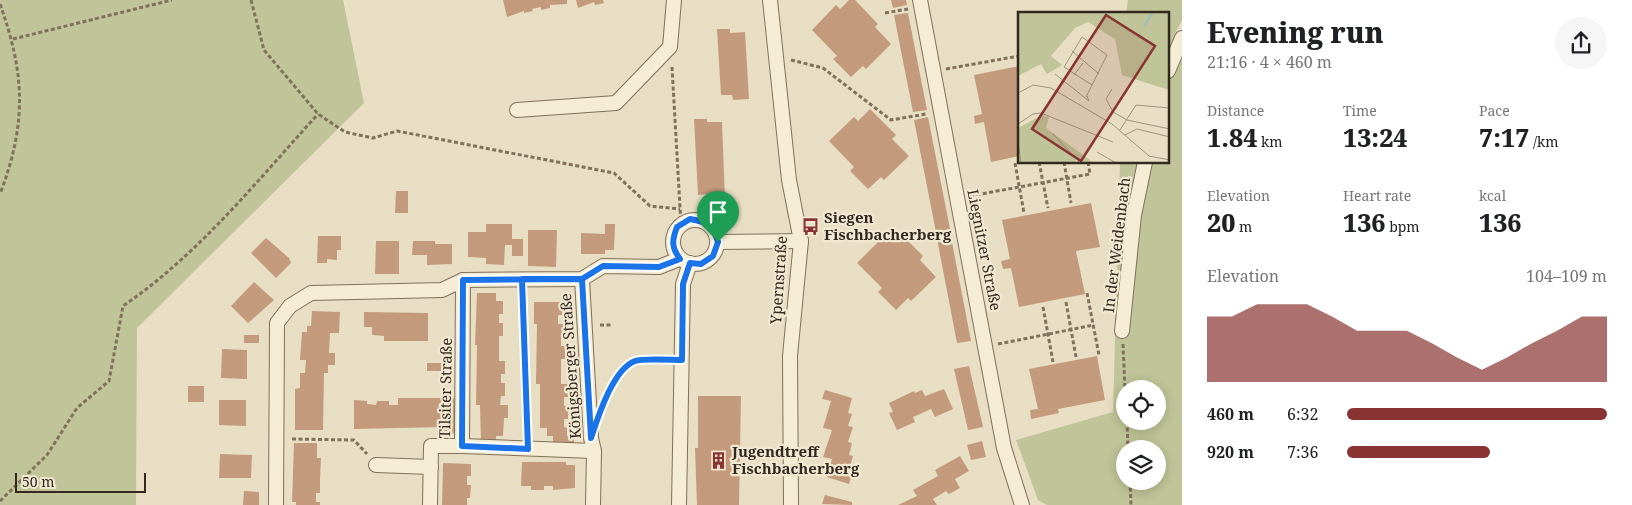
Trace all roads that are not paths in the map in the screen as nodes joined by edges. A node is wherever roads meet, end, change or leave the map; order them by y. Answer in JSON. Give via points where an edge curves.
{"nodes":[{"id":1,"x":674,"y":0,"type":"edge"},
{"id":2,"x":770,"y":0,"type":"edge"},
{"id":3,"x":920,"y":3,"type":"edge"},
{"id":4,"x":1182,"y":38,"type":"edge"},
{"id":5,"x":1170,"y":66,"type":"edge"},
{"id":6,"x":517,"y":110,"type":"dead end"},
{"id":7,"x":1145,"y":164,"type":"edge"},
{"id":8,"x":801,"y":241,"type":"junction"},
{"id":9,"x":718,"y":242,"type":"junction"},
{"id":10,"x":685,"y":261,"type":"junction"},
{"id":11,"x":582,"y":279,"type":"junction"},
{"id":12,"x":463,"y":280,"type":"junction"},
{"id":13,"x":1122,"y":331,"type":"road end"},
{"id":14,"x":462,"y":446,"type":"junction"},
{"id":15,"x":594,"y":451,"type":"junction"},
{"id":16,"x":376,"y":465,"type":"road end"},
{"id":17,"x":430,"y":467,"type":"junction"},
{"id":18,"x":276,"y":505,"type":"edge"},
{"id":19,"x":430,"y":505,"type":"edge"},
{"id":20,"x":593,"y":505,"type":"edge"},
{"id":21,"x":679,"y":505,"type":"edge"},
{"id":22,"x":791,"y":505,"type":"edge"},
{"id":23,"x":1022,"y":505,"type":"edge"}],
"edges":[{"from":1,"to":6,"type":"street","via":[[670,47],[616,103]]},
{"from":2,"to":8,"type":"street","name":"Ypernstraße","via":[[789,180]]},
{"from":3,"to":23,"type":"street","name":"Liegnitzer Straße","via":[[1004,448]]},
{"from":4,"to":5,"type":"street"},
{"from":7,"to":13,"type":"street","name":"In der Weidenbach","via":[[1134,215]]},
{"from":8,"to":9,"type":"street"},
{"from":8,"to":22,"type":"street","name":"Ypernstraße","via":[[790,356]]},
{"from":9,"to":10,"type":"street","via":[[713,256],[701,264]]},
{"from":9,"to":10,"type":"street","via":[[715,231],[707,222],[690,219],[677,227],[672,242],[674,251]]},
{"from":10,"to":11,"type":"street","via":[[659,267],[603,266]]},
{"from":10,"to":21,"type":"street"},
{"from":11,"to":12,"type":"street"},
{"from":11,"to":15,"type":"street","name":"Königsberger Straße"},
{"from":12,"to":14,"type":"street","name":"Tilsiter Straße"},
{"from":12,"to":18,"type":"street","via":[[442,290],[311,293],[290,306],[278,323]]},
{"from":14,"to":15,"type":"street","name":"Königsberger Straße"},
{"from":14,"to":17,"type":"street","name":"Tilsiter Straße","via":[[431,446]]},
{"from":15,"to":20,"type":"street","name":"Königsberger Straße"},
{"from":16,"to":17,"type":"street"},
{"from":17,"to":19,"type":"street","name":"Tilsiter Straße"}]}
